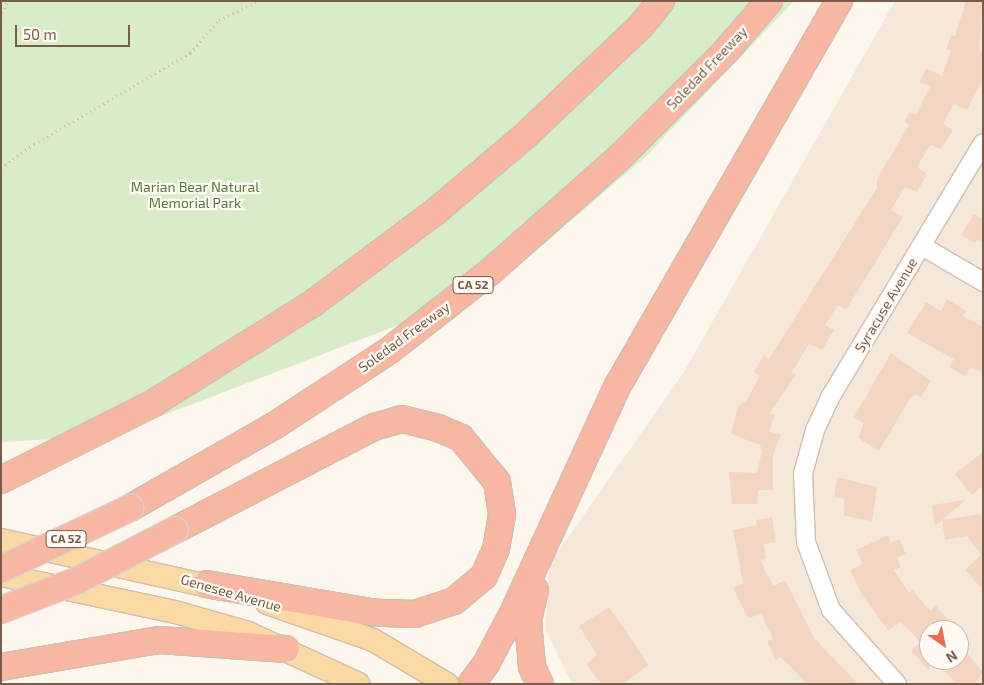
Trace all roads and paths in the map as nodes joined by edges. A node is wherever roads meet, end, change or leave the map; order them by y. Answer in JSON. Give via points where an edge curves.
{"nodes":[{"id":1,"x":7,"y":1,"type":"edge"},
{"id":2,"x":258,"y":1,"type":"edge"},
{"id":3,"x":661,"y":1,"type":"edge"},
{"id":4,"x":769,"y":1,"type":"edge"},
{"id":5,"x":839,"y":1,"type":"edge"},
{"id":6,"x":1,"y":18,"type":"edge"},
{"id":7,"x":983,"y":143,"type":"edge"},
{"id":8,"x":1,"y":168,"type":"edge"},
{"id":9,"x":922,"y":246,"type":"junction"},
{"id":10,"x":983,"y":282,"type":"edge"},
{"id":11,"x":1,"y":480,"type":"edge"},
{"id":12,"x":1,"y":540,"type":"edge"},
{"id":13,"x":544,"y":548,"type":"junction"},
{"id":14,"x":1,"y":569,"type":"edge"},
{"id":15,"x":1,"y":575,"type":"edge"},
{"id":16,"x":206,"y":584,"type":"junction"},
{"id":17,"x":1,"y":610,"type":"edge"},
{"id":18,"x":286,"y":649,"type":"junction"},
{"id":19,"x":1,"y":667,"type":"edge"},
{"id":20,"x":359,"y":684,"type":"edge"},
{"id":21,"x":447,"y":684,"type":"edge"},
{"id":22,"x":471,"y":684,"type":"edge"},
{"id":23,"x":540,"y":684,"type":"edge"},
{"id":24,"x":897,"y":684,"type":"edge"}],
"edges":[{"from":1,"to":6,"type":"path"},
{"from":2,"to":8,"type":"path","via":[[219,20],[190,53],[34,144]]},
{"from":3,"to":11,"type":"highway","via":[[640,27],[526,135],[434,212],[312,304],[152,404]]},
{"from":4,"to":14,"type":"highway","name":"Soledad Freeway","number":"CA 52","bridge":true,"via":[[726,51],[621,156],[490,272],[390,350],[274,426],[130,508]]},
{"from":5,"to":13,"type":"highway","via":[[617,387]]},
{"from":7,"to":9,"type":"street","name":"Syracuse Avenue"},
{"from":9,"to":10,"type":"street"},
{"from":9,"to":24,"type":"street","name":"Syracuse Avenue","via":[[831,396],[814,430],[803,474],[806,542],[831,610]]},
{"from":12,"to":16,"type":"main road","name":"Genesee Avenue"},
{"from":13,"to":22,"type":"highway","via":[[486,664]]},
{"from":13,"to":23,"type":"highway","via":[[528,620],[532,667]]},
{"from":15,"to":18,"type":"main road","via":[[175,612],[248,633]]},
{"from":16,"to":17,"type":"highway","bridge":true,"via":[[377,613],[415,614],[454,601],[484,576],[496,549],[502,514],[497,482],[461,438],[402,420],[374,427],[76,581]]},
{"from":16,"to":21,"type":"main road","name":"Genesee Avenue","via":[[373,640]]},
{"from":18,"to":19,"type":"highway","via":[[159,640]]},
{"from":18,"to":20,"type":"main road"}]}
